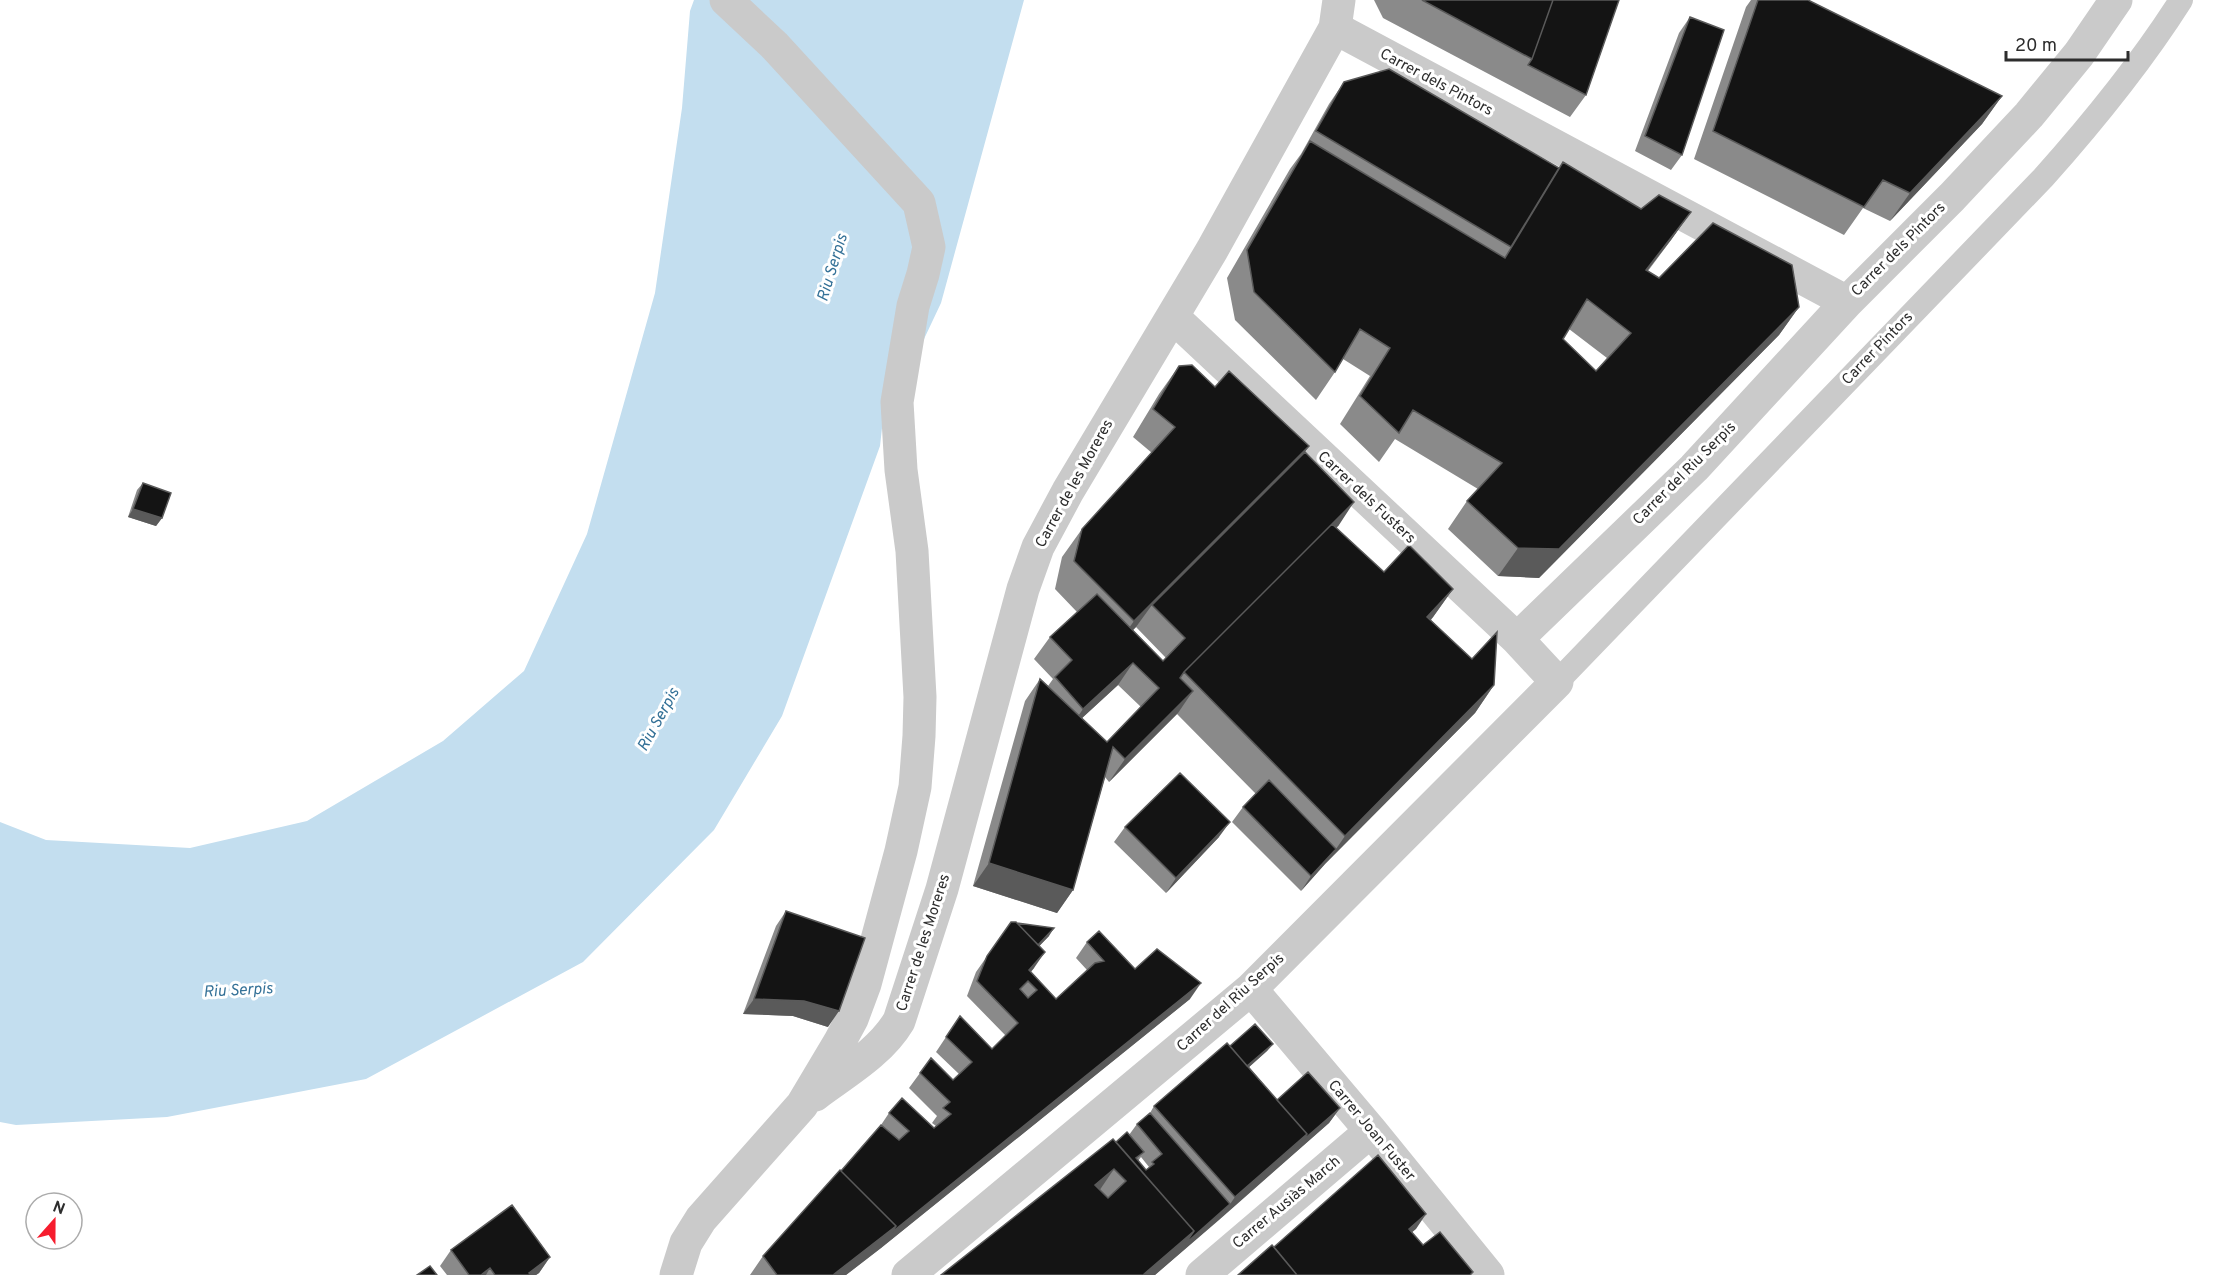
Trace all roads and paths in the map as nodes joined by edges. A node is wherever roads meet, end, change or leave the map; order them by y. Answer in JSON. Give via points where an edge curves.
{"nodes":[{"id":1,"x":726,"y":0,"type":"edge"},
{"id":2,"x":2116,"y":0,"type":"edge"},
{"id":3,"x":2181,"y":0,"type":"edge"},
{"id":4,"x":1337,"y":14,"type":"edge"},
{"id":5,"x":1847,"y":303,"type":"junction"},
{"id":6,"x":1173,"y":317,"type":"junction"},
{"id":7,"x":1517,"y":639,"type":"junction"},
{"id":8,"x":1557,"y":682,"type":"junction"},
{"id":9,"x":1251,"y":989,"type":"junction"},
{"id":10,"x":802,"y":1105,"type":"junction"},
{"id":11,"x":1371,"y":1131,"type":"junction"},
{"id":12,"x":676,"y":1275,"type":"edge"},
{"id":13,"x":908,"y":1275,"type":"edge"},
{"id":14,"x":1202,"y":1275,"type":"edge"},
{"id":15,"x":1488,"y":1275,"type":"edge"}],
"edges":[{"from":1,"to":10,"type":"street","via":[[774,45],[919,203],[929,246],[913,306],[897,402],[918,653],[915,788],[865,984],[852,1019]]},
{"from":2,"to":5,"type":"street","name":"Carrer dels Pintors","via":[[2030,115]]},
{"from":3,"to":8,"type":"lane","name":"Carrer Pintors","via":[[2128,75],[2043,178]]},
{"from":4,"to":5,"type":"street","name":"Carrer dels Pintors"},
{"from":4,"to":6,"type":"street","name":"Carrer de les Moreres"},
{"from":5,"to":7,"type":"street","name":"Carrer del Riu Serpis","via":[[1694,468]]},
{"from":6,"to":7,"type":"street","name":"Carrer dels Fusters"},
{"from":6,"to":10,"type":"street","name":"Carrer de les Moreres","via":[[1038,547],[1023,589],[942,889],[899,1021],[870,1054]]},
{"from":7,"to":8,"type":"street","name":"Carrer dels Fusters"},
{"from":8,"to":9,"type":"street","name":"Carrer del Riu Serpis"},
{"from":9,"to":11,"type":"street","name":"Carrer Joan Fuster"},
{"from":9,"to":13,"type":"street","name":"Carrer del Riu Serpis"},
{"from":10,"to":12,"type":"street","via":[[701,1219],[686,1243]]},
{"from":11,"to":14,"type":"street","name":"Carrer Ausiàs March"},
{"from":11,"to":15,"type":"street","name":"Carrer Joan Fuster"}]}
